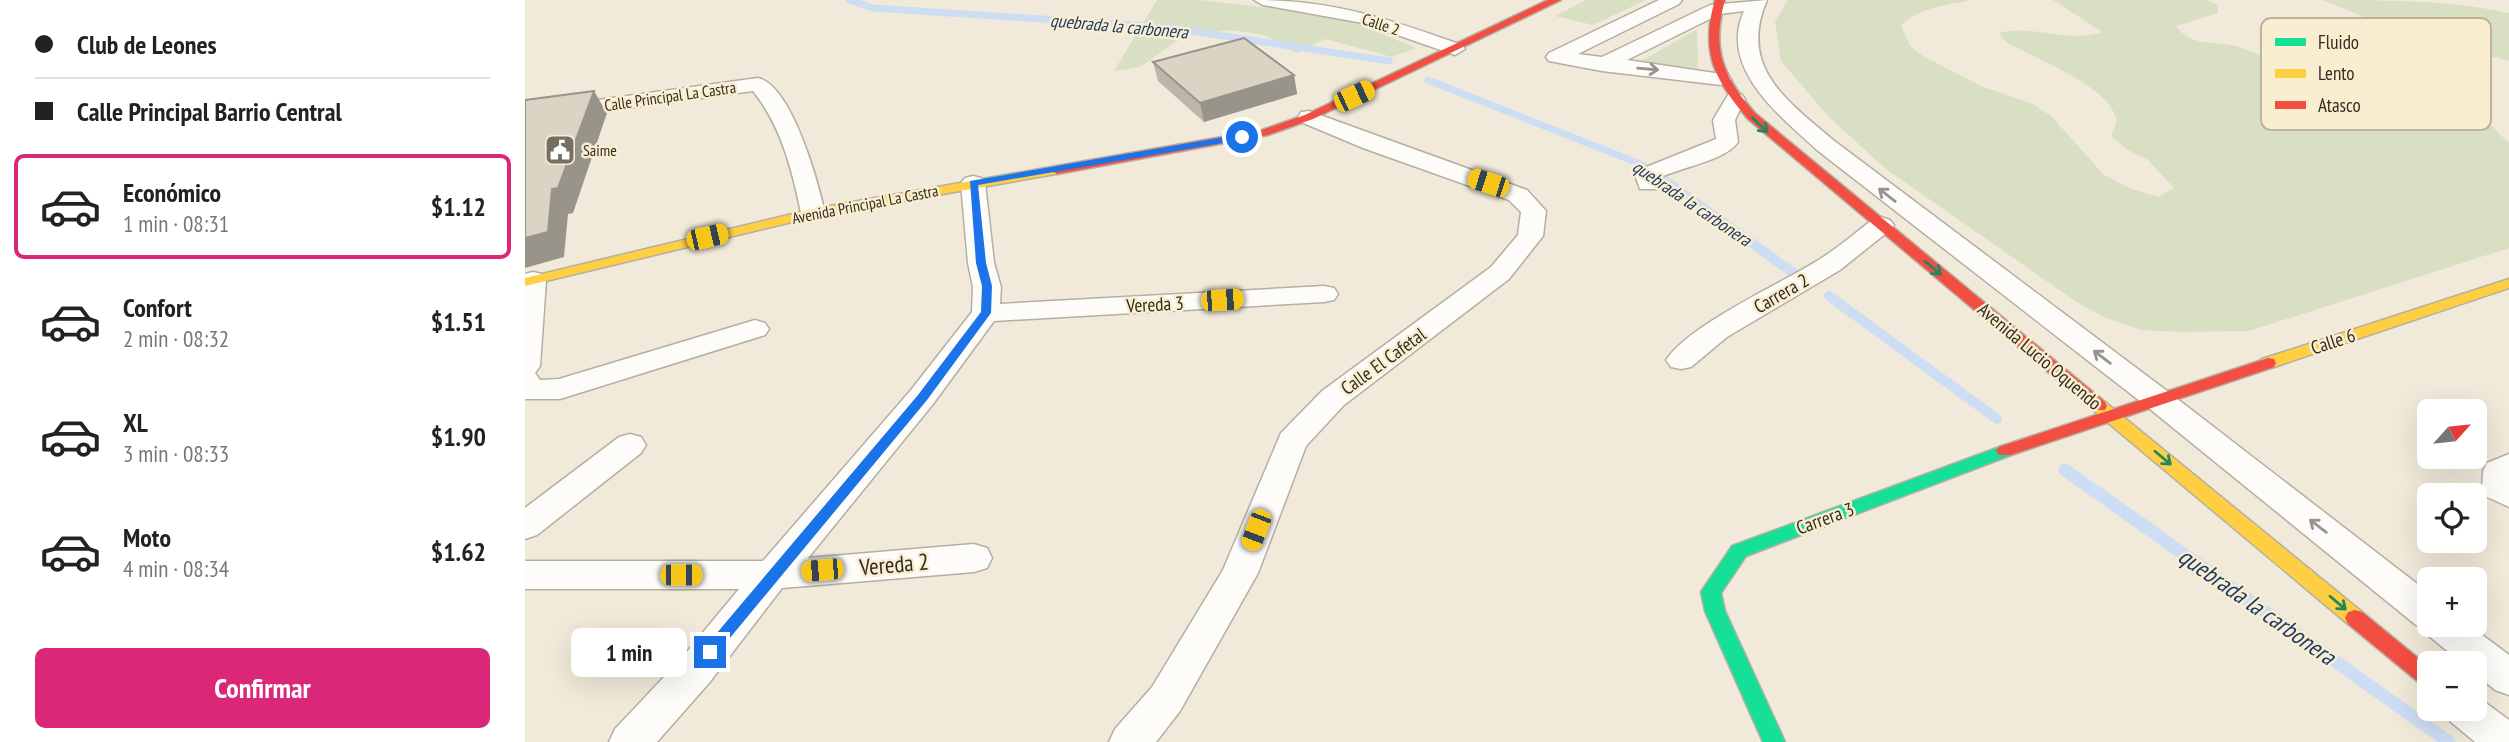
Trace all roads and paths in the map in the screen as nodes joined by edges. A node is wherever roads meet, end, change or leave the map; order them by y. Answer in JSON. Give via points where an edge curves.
{"nodes":[{"id":1,"x":1263,"y":0,"type":"edge"},
{"id":2,"x":1556,"y":0,"type":"edge"},
{"id":3,"x":1673,"y":0,"type":"edge"},
{"id":4,"x":1757,"y":2,"type":"edge"},
{"id":5,"x":1718,"y":5,"type":"edge"},
{"id":6,"x":1455,"y":50,"type":"junction"},
{"id":7,"x":1602,"y":65,"type":"junction"},
{"id":8,"x":1721,"y":79,"type":"junction"},
{"id":9,"x":1735,"y":99,"type":"junction"},
{"id":10,"x":525,"y":116,"type":"edge"},
{"id":11,"x":1309,"y":117,"type":"junction"},
{"id":12,"x":973,"y":183,"type":"junction"},
{"id":13,"x":1648,"y":184,"type":"dead end"},
{"id":14,"x":813,"y":212,"type":"junction"},
{"id":15,"x":1881,"y":225,"type":"junction"},
{"id":16,"x":529,"y":281,"type":"edge"},
{"id":17,"x":2509,"y":283,"type":"edge"},
{"id":18,"x":1324,"y":294,"type":"dead end"},
{"id":19,"x":986,"y":313,"type":"junction"},
{"id":20,"x":755,"y":329,"type":"dead end"},
{"id":21,"x":1681,"y":360,"type":"dead end"},
{"id":22,"x":525,"y":366,"type":"edge"},
{"id":23,"x":525,"y":380,"type":"edge"},
{"id":24,"x":2156,"y":398,"type":"junction"},
{"id":25,"x":2111,"y":415,"type":"junction"},
{"id":26,"x":630,"y":445,"type":"dead end"},
{"id":27,"x":2509,"y":466,"type":"edge"},
{"id":28,"x":2509,"y":495,"type":"edge"},
{"id":29,"x":525,"y":526,"type":"edge"},
{"id":30,"x":974,"y":558,"type":"dead end"},
{"id":31,"x":525,"y":575,"type":"edge"},
{"id":32,"x":772,"y":575,"type":"junction"},
{"id":33,"x":2417,"y":605,"type":"edge"},
{"id":34,"x":2457,"y":637,"type":"edge"},
{"id":35,"x":2417,"y":668,"type":"edge"},
{"id":36,"x":2509,"y":678,"type":"edge"},
{"id":37,"x":2480,"y":721,"type":"edge"},
{"id":38,"x":630,"y":742,"type":"edge"},
{"id":39,"x":1130,"y":742,"type":"edge"},
{"id":40,"x":1774,"y":742,"type":"edge"},
{"id":41,"x":2505,"y":742,"type":"edge"}],
"edges":[{"from":1,"to":6,"type":"street","name":"Calle 2","via":[[1367,18]]},
{"from":2,"to":6,"type":"street","name":"Avenida Principal La Castra"},
{"from":3,"to":7,"type":"street","via":[[1556,58]]},
{"from":4,"to":5,"type":"street"},
{"from":24,"to":4,"type":"street","name":"Avenida Lucio Oquendo","one_way":true,"via":[[1878,188],[1777,101],[1757,74],[1745,44],[1745,29]]},
{"from":5,"to":7,"type":"street"},
{"from":5,"to":8,"type":"street","name":"Avenida Lucio Oquendo","via":[[1713,55]]},
{"from":6,"to":11,"type":"street","name":"Avenida Principal La Castra"},
{"from":7,"to":8,"type":"street","one_way":true},
{"from":8,"to":9,"type":"street","name":"Avenida Lucio Oquendo"},
{"from":9,"to":13,"type":"street","via":[[1724,120],[1727,142],[1715,151],[1667,164],[1647,175]]},
{"from":9,"to":15,"type":"street","name":"Avenida Lucio Oquendo","one_way":true,"via":[[1765,130]]},
{"from":10,"to":14,"type":"street","name":"Calle Principal La Castra","via":[[758,84],[784,118]]},
{"from":11,"to":12,"type":"street","name":"Avenida Principal La Castra","via":[[1253,135]]},
{"from":11,"to":39,"type":"street","name":"Calle El Cafetal","via":[[1518,195],[1534,211],[1530,236],[1500,273],[1332,398],[1292,441],[1240,573],[1166,699]]},
{"from":12,"to":14,"type":"street","name":"Avenida Principal La Castra"},
{"from":12,"to":19,"type":"street","via":[[987,286]]},
{"from":14,"to":16,"type":"street","name":"Avenida Principal La Castra"},
{"from":15,"to":21,"type":"street","name":"Carrera 2","via":[[1831,264],[1717,331]]},
{"from":15,"to":25,"type":"street","name":"Avenida Lucio Oquendo","one_way":true},
{"from":16,"to":22,"type":"street"},
{"from":17,"to":24,"type":"street","name":"Calle 6"},
{"from":18,"to":19,"type":"street","name":"Vereda 3"},
{"from":19,"to":32,"type":"street","via":[[922,397]]},
{"from":20,"to":23,"type":"street","via":[[560,389],[533,391]]},
{"from":24,"to":25,"type":"street"},
{"from":33,"to":24,"type":"street","name":"Avenida Lucio Oquendo","one_way":true},
{"from":25,"to":35,"type":"street","name":"Avenida Lucio Oquendo","one_way":true},
{"from":25,"to":40,"type":"street","name":"Carrera 3","via":[[1739,551],[1711,592]]},
{"from":26,"to":29,"type":"street"},
{"from":27,"to":28,"type":"street","via":[[2499,471],[2499,488]]},
{"from":30,"to":32,"type":"street","name":"Vereda 2"},
{"from":31,"to":32,"type":"street","name":"Vereda 2"},
{"from":32,"to":38,"type":"street","via":[[695,671]]},
{"from":34,"to":36,"type":"street"},
{"from":37,"to":41,"type":"street"}]}
